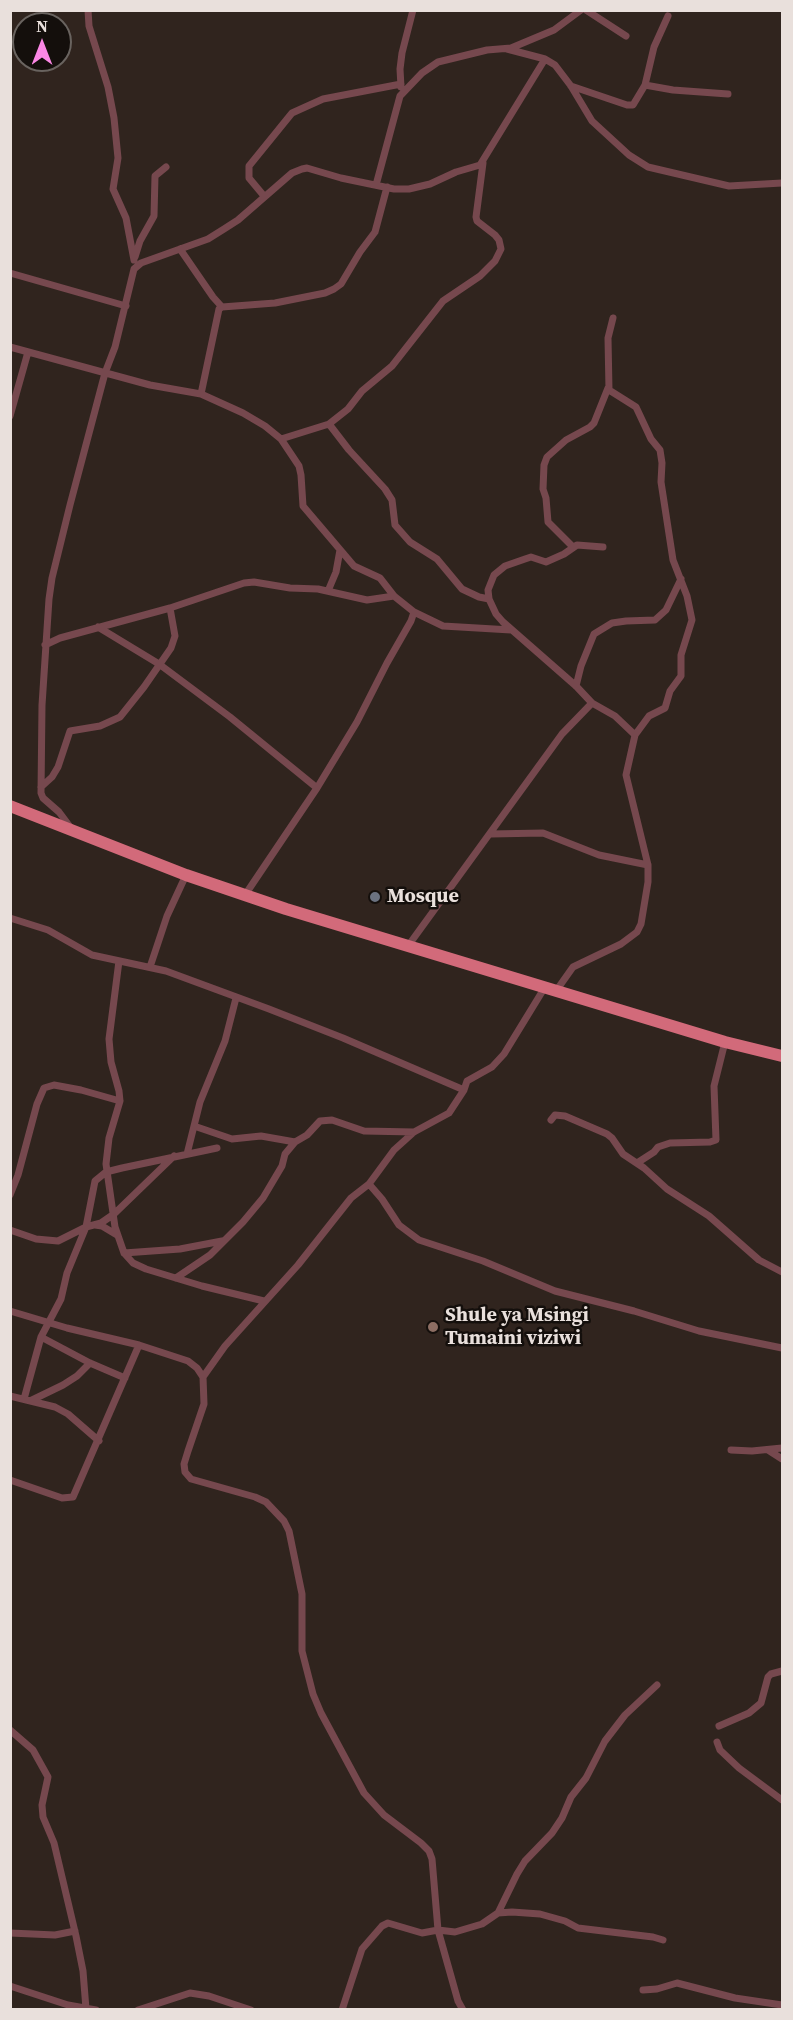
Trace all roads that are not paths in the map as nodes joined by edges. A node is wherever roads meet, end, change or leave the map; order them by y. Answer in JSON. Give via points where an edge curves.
{"nodes":[{"id":1,"x":88,"y":10,"type":"edge"},
{"id":2,"x":413,"y":10,"type":"edge"},
{"id":3,"x":584,"y":10,"type":"edge"},
{"id":4,"x":668,"y":16,"type":"dead end"},
{"id":5,"x":626,"y":36,"type":"dead end"},
{"id":6,"x":507,"y":49,"type":"junction"},
{"id":7,"x":544,"y":59,"type":"junction"},
{"id":8,"x":645,"y":85,"type":"junction"},
{"id":9,"x":571,"y":86,"type":"junction"},
{"id":10,"x":401,"y":88,"type":"junction"},
{"id":11,"x":728,"y":94,"type":"dead end"},
{"id":12,"x":483,"y":163,"type":"junction"},
{"id":13,"x":166,"y":167,"type":"dead end"},
{"id":14,"x":783,"y":183,"type":"edge"},
{"id":15,"x":376,"y":185,"type":"junction"},
{"id":16,"x":387,"y":187,"type":"junction"},
{"id":17,"x":264,"y":196,"type":"junction"},
{"id":18,"x":180,"y":249,"type":"junction"},
{"id":19,"x":134,"y":260,"type":"junction"},
{"id":20,"x":134,"y":269,"type":"junction"},
{"id":21,"x":10,"y":273,"type":"edge"},
{"id":22,"x":126,"y":306,"type":"junction"},
{"id":23,"x":222,"y":307,"type":"junction"},
{"id":24,"x":613,"y":318,"type":"dead end"},
{"id":25,"x":10,"y":347,"type":"edge"},
{"id":26,"x":28,"y":352,"type":"junction"},
{"id":27,"x":105,"y":373,"type":"junction"},
{"id":28,"x":608,"y":388,"type":"junction"},
{"id":29,"x":201,"y":394,"type":"junction"},
{"id":30,"x":10,"y":416,"type":"edge"},
{"id":31,"x":329,"y":424,"type":"junction"},
{"id":32,"x":281,"y":438,"type":"junction"},
{"id":33,"x":573,"y":547,"type":"junction"},
{"id":34,"x":603,"y":547,"type":"dead end"},
{"id":35,"x":340,"y":550,"type":"junction"},
{"id":36,"x":681,"y":579,"type":"junction"},
{"id":37,"x":328,"y":591,"type":"junction"},
{"id":38,"x":394,"y":596,"type":"junction"},
{"id":39,"x":489,"y":599,"type":"junction"},
{"id":40,"x":170,"y":608,"type":"junction"},
{"id":41,"x":414,"y":612,"type":"junction"},
{"id":42,"x":98,"y":627,"type":"junction"},
{"id":43,"x":511,"y":630,"type":"junction"},
{"id":44,"x":45,"y":645,"type":"junction"},
{"id":45,"x":159,"y":664,"type":"junction"},
{"id":46,"x":576,"y":686,"type":"junction"},
{"id":47,"x":592,"y":703,"type":"junction"},
{"id":48,"x":634,"y":735,"type":"junction"},
{"id":49,"x":41,"y":787,"type":"junction"},
{"id":50,"x":316,"y":788,"type":"junction"},
{"id":51,"x":10,"y":806,"type":"edge"},
{"id":52,"x":75,"y":832,"type":"junction"},
{"id":53,"x":490,"y":834,"type":"junction"},
{"id":54,"x":648,"y":865,"type":"junction"},
{"id":55,"x":186,"y":875,"type":"junction"},
{"id":56,"x":244,"y":895,"type":"junction"},
{"id":57,"x":10,"y":918,"type":"edge"},
{"id":58,"x":408,"y":946,"type":"junction"},
{"id":59,"x":119,"y":961,"type":"junction"},
{"id":60,"x":150,"y":967,"type":"junction"},
{"id":61,"x":550,"y":989,"type":"junction"},
{"id":62,"x":236,"y":998,"type":"junction"},
{"id":63,"x":725,"y":1042,"type":"junction"},
{"id":64,"x":783,"y":1056,"type":"edge"},
{"id":65,"x":464,"y":1090,"type":"junction"},
{"id":66,"x":120,"y":1101,"type":"junction"},
{"id":67,"x":550,"y":1120,"type":"dead end"},
{"id":68,"x":194,"y":1126,"type":"junction"},
{"id":69,"x":414,"y":1132,"type":"junction"},
{"id":70,"x":295,"y":1142,"type":"junction"},
{"id":71,"x":217,"y":1148,"type":"dead end"},
{"id":72,"x":187,"y":1154,"type":"junction"},
{"id":73,"x":174,"y":1156,"type":"junction"},
{"id":74,"x":637,"y":1163,"type":"junction"},
{"id":75,"x":106,"y":1172,"type":"junction"},
{"id":76,"x":369,"y":1184,"type":"junction"},
{"id":77,"x":10,"y":1196,"type":"edge"},
{"id":78,"x":114,"y":1214,"type":"junction"},
{"id":79,"x":95,"y":1225,"type":"junction"},
{"id":80,"x":86,"y":1227,"type":"junction"},
{"id":81,"x":10,"y":1230,"type":"edge"},
{"id":82,"x":117,"y":1235,"type":"junction"},
{"id":83,"x":224,"y":1241,"type":"junction"},
{"id":84,"x":124,"y":1253,"type":"junction"},
{"id":85,"x":782,"y":1274,"type":"edge"},
{"id":86,"x":176,"y":1278,"type":"junction"},
{"id":87,"x":264,"y":1301,"type":"junction"},
{"id":88,"x":10,"y":1311,"type":"edge"},
{"id":89,"x":47,"y":1322,"type":"junction"},
{"id":90,"x":41,"y":1337,"type":"junction"},
{"id":91,"x":138,"y":1345,"type":"junction"},
{"id":92,"x":783,"y":1348,"type":"edge"},
{"id":93,"x":90,"y":1363,"type":"junction"},
{"id":94,"x":203,"y":1377,"type":"junction"},
{"id":95,"x":125,"y":1378,"type":"junction"},
{"id":96,"x":10,"y":1396,"type":"edge"},
{"id":97,"x":28,"y":1400,"type":"junction"},
{"id":98,"x":99,"y":1441,"type":"junction"},
{"id":99,"x":783,"y":1448,"type":"edge"},
{"id":100,"x":731,"y":1450,"type":"dead end"},
{"id":101,"x":768,"y":1450,"type":"junction"},
{"id":102,"x":783,"y":1459,"type":"edge"},
{"id":103,"x":10,"y":1480,"type":"edge"},
{"id":104,"x":783,"y":1671,"type":"edge"},
{"id":105,"x":657,"y":1684,"type":"dead end"},
{"id":106,"x":719,"y":1725,"type":"dead end"},
{"id":107,"x":10,"y":1730,"type":"edge"},
{"id":108,"x":717,"y":1742,"type":"dead end"},
{"id":109,"x":783,"y":1800,"type":"edge"},
{"id":110,"x":498,"y":1913,"type":"junction"},
{"id":111,"x":438,"y":1930,"type":"junction"},
{"id":112,"x":75,"y":1931,"type":"junction"},
{"id":113,"x":10,"y":1932,"type":"edge"},
{"id":114,"x":663,"y":1940,"type":"dead end"},
{"id":115,"x":10,"y":1986,"type":"edge"},
{"id":116,"x":643,"y":1990,"type":"dead end"},
{"id":117,"x":229,"y":2002,"type":"junction"},
{"id":118,"x":783,"y":2005,"type":"edge"},
{"id":119,"x":86,"y":2009,"type":"edge"},
{"id":120,"x":96,"y":2010,"type":"edge"},
{"id":121,"x":138,"y":2010,"type":"edge"},
{"id":122,"x":225,"y":2010,"type":"edge"},
{"id":123,"x":251,"y":2010,"type":"edge"},
{"id":124,"x":342,"y":2010,"type":"edge"},
{"id":125,"x":463,"y":2010,"type":"edge"}],
"edges":[{"from":1,"to":19,"type":"street","via":[[114,118],[118,158],[113,189],[126,218]]},
{"from":2,"to":10,"type":"street","via":[[402,53]]},
{"from":3,"to":5,"type":"street"},
{"from":3,"to":6,"type":"street","via":[[554,30]]},
{"from":4,"to":8,"type":"street","via":[[654,47]]},
{"from":6,"to":7,"type":"street"},
{"from":6,"to":10,"type":"street","via":[[438,62]]},
{"from":7,"to":9,"type":"street","via":[[555,65]]},
{"from":7,"to":12,"type":"street"},
{"from":8,"to":9,"type":"street","via":[[633,105]]},
{"from":8,"to":11,"type":"street"},
{"from":9,"to":14,"type":"street","via":[[592,120],[629,155],[648,167],[729,186]]},
{"from":10,"to":15,"type":"street"},
{"from":10,"to":17,"type":"street","via":[[324,99],[292,113],[249,166],[249,178]]},
{"from":12,"to":16,"type":"street","via":[[420,187]]},
{"from":12,"to":31,"type":"street","via":[[476,217],[499,240],[501,249],[495,261],[443,300],[392,366]]},
{"from":13,"to":19,"type":"street","via":[[155,176],[154,216]]},
{"from":15,"to":16,"type":"street"},
{"from":15,"to":17,"type":"street","via":[[307,168],[292,173]]},
{"from":16,"to":23,"type":"street","via":[[375,232],[341,284],[325,293],[275,303]]},
{"from":17,"to":18,"type":"street","via":[[224,229]]},
{"from":18,"to":20,"type":"street"},
{"from":18,"to":23,"type":"street"},
{"from":19,"to":20,"type":"street"},
{"from":20,"to":22,"type":"street"},
{"from":21,"to":22,"type":"street"},
{"from":22,"to":27,"type":"street"},
{"from":23,"to":29,"type":"street","via":[[216,315]]},
{"from":24,"to":28,"type":"street","via":[[608,338]]},
{"from":25,"to":26,"type":"street"},
{"from":26,"to":27,"type":"street"},
{"from":26,"to":30,"type":"street"},
{"from":27,"to":29,"type":"street"},
{"from":27,"to":44,"type":"street","via":[[52,578]]},
{"from":28,"to":33,"type":"street","via":[[594,423],[566,440],[547,457],[544,465],[548,522]]},
{"from":28,"to":36,"type":"street","via":[[636,407],[660,450],[673,560]]},
{"from":29,"to":32,"type":"street","via":[[243,413]]},
{"from":31,"to":32,"type":"street"},
{"from":31,"to":39,"type":"street","via":[[385,489],[392,500],[395,525],[410,542],[437,559],[462,590]]},
{"from":32,"to":35,"type":"street","via":[[298,466],[303,506]]},
{"from":33,"to":34,"type":"street"},
{"from":33,"to":39,"type":"street","via":[[546,562],[531,557],[505,566],[491,580]]},
{"from":35,"to":37,"type":"street"},
{"from":35,"to":38,"type":"street","via":[[354,566],[380,578]]},
{"from":36,"to":46,"type":"street","via":[[666,610],[655,620],[612,623],[594,634]]},
{"from":36,"to":48,"type":"street","via":[[692,620],[681,655],[681,676],[664,708],[649,716]]},
{"from":37,"to":38,"type":"street","via":[[367,600]]},
{"from":37,"to":40,"type":"street","via":[[244,583]]},
{"from":38,"to":41,"type":"street"},
{"from":39,"to":43,"type":"street"},
{"from":40,"to":42,"type":"street"},
{"from":40,"to":45,"type":"street","via":[[175,636]]},
{"from":41,"to":43,"type":"street","via":[[443,626]]},
{"from":41,"to":50,"type":"street","via":[[357,722]]},
{"from":42,"to":44,"type":"street"},
{"from":42,"to":45,"type":"street"},
{"from":43,"to":46,"type":"street"},
{"from":44,"to":49,"type":"street"},
{"from":45,"to":49,"type":"street","via":[[120,717],[100,726],[70,730],[58,767]]},
{"from":45,"to":50,"type":"street"},
{"from":46,"to":47,"type":"street"},
{"from":47,"to":48,"type":"street","via":[[615,716]]},
{"from":47,"to":53,"type":"street","via":[[562,734]]},
{"from":48,"to":54,"type":"street","via":[[626,775]]},
{"from":49,"to":52,"type":"street","via":[[43,798]]},
{"from":50,"to":56,"type":"street"},
{"from":51,"to":52,"type":"highway"},
{"from":52,"to":55,"type":"highway"},
{"from":53,"to":54,"type":"street","via":[[543,833],[599,855]]},
{"from":53,"to":58,"type":"street"},
{"from":54,"to":61,"type":"street","via":[[644,914],[637,932],[621,944],[581,961]]},
{"from":55,"to":56,"type":"highway"},
{"from":55,"to":60,"type":"street"},
{"from":56,"to":58,"type":"highway"},
{"from":57,"to":59,"type":"street","via":[[48,930],[92,955]]},
{"from":58,"to":61,"type":"highway"},
{"from":59,"to":60,"type":"street"},
{"from":59,"to":66,"type":"street","via":[[108,1039]]},
{"from":60,"to":62,"type":"street"},
{"from":61,"to":63,"type":"highway"},
{"from":61,"to":65,"type":"street","via":[[504,1054],[492,1067],[467,1081]]},
{"from":62,"to":65,"type":"street"},
{"from":62,"to":68,"type":"street"},
{"from":63,"to":64,"type":"highway"},
{"from":63,"to":74,"type":"street","via":[[714,1086],[717,1140],[670,1143]]},
{"from":65,"to":69,"type":"street","via":[[449,1113]]},
{"from":66,"to":75,"type":"street","via":[[108,1145]]},
{"from":66,"to":77,"type":"street","via":[[54,1085],[44,1088]]},
{"from":67,"to":74,"type":"street","via":[[555,1115],[565,1116],[600,1130]]},
{"from":68,"to":70,"type":"street","via":[[232,1139],[261,1136]]},
{"from":68,"to":72,"type":"street"},
{"from":69,"to":70,"type":"street","via":[[364,1131],[320,1120]]},
{"from":69,"to":76,"type":"street","via":[[394,1150]]},
{"from":70,"to":83,"type":"street","via":[[263,1198]]},
{"from":71,"to":72,"type":"street"},
{"from":72,"to":73,"type":"street"},
{"from":73,"to":75,"type":"street"},
{"from":73,"to":78,"type":"street"},
{"from":74,"to":85,"type":"street"},
{"from":75,"to":78,"type":"street"},
{"from":75,"to":80,"type":"street","via":[[95,1181]]},
{"from":76,"to":87,"type":"street","via":[[351,1198]]},
{"from":76,"to":92,"type":"street","via":[[394,1220],[419,1240],[555,1291],[699,1331]]},
{"from":78,"to":79,"type":"street"},
{"from":78,"to":82,"type":"street"},
{"from":79,"to":80,"type":"street"},
{"from":79,"to":82,"type":"street"},
{"from":80,"to":81,"type":"street","via":[[58,1241]]},
{"from":80,"to":89,"type":"street","via":[[61,1299]]},
{"from":82,"to":84,"type":"street"},
{"from":83,"to":84,"type":"street"},
{"from":83,"to":86,"type":"street"},
{"from":84,"to":86,"type":"street","via":[[133,1263]]},
{"from":86,"to":87,"type":"street"},
{"from":87,"to":94,"type":"street"},
{"from":88,"to":89,"type":"street"},
{"from":89,"to":90,"type":"street"},
{"from":89,"to":91,"type":"street"},
{"from":90,"to":93,"type":"street"},
{"from":90,"to":97,"type":"street"},
{"from":91,"to":94,"type":"street","via":[[188,1361]]},
{"from":91,"to":95,"type":"street"},
{"from":93,"to":95,"type":"street"},
{"from":93,"to":97,"type":"street","via":[[70,1380]]},
{"from":94,"to":111,"type":"street","via":[[204,1404],[184,1464],[185,1472],[191,1479],[266,1502],[284,1521],[292,1538],[302,1594],[302,1651],[313,1694],[364,1793],[384,1815],[429,1851]]},
{"from":95,"to":98,"type":"street"},
{"from":96,"to":97,"type":"street"},
{"from":97,"to":98,"type":"street","via":[[68,1414]]},
{"from":98,"to":103,"type":"street","via":[[74,1497],[62,1498]]},
{"from":99,"to":101,"type":"street"},
{"from":100,"to":101,"type":"street"},
{"from":101,"to":102,"type":"street"},
{"from":104,"to":106,"type":"street","via":[[768,1677],[761,1703],[749,1713]]},
{"from":105,"to":110,"type":"street","via":[[605,1741],[552,1833],[525,1861]]},
{"from":107,"to":112,"type":"street","via":[[33,1750],[48,1777],[42,1805],[44,1817]]},
{"from":108,"to":109,"type":"street","via":[[739,1768]]},
{"from":110,"to":111,"type":"street","via":[[470,1929]]},
{"from":110,"to":114,"type":"street","via":[[540,1914],[578,1928]]},
{"from":111,"to":124,"type":"street","via":[[422,1933],[388,1923],[382,1926],[362,1949]]},
{"from":111,"to":125,"type":"street"},
{"from":112,"to":113,"type":"street","via":[[47,1935]]},
{"from":112,"to":119,"type":"street"},
{"from":115,"to":119,"type":"street"},
{"from":116,"to":118,"type":"street","via":[[677,1983]]},
{"from":117,"to":121,"type":"street","via":[[190,1993]]},
{"from":117,"to":122,"type":"street"},
{"from":117,"to":123,"type":"street"},
{"from":119,"to":120,"type":"street"}]}
